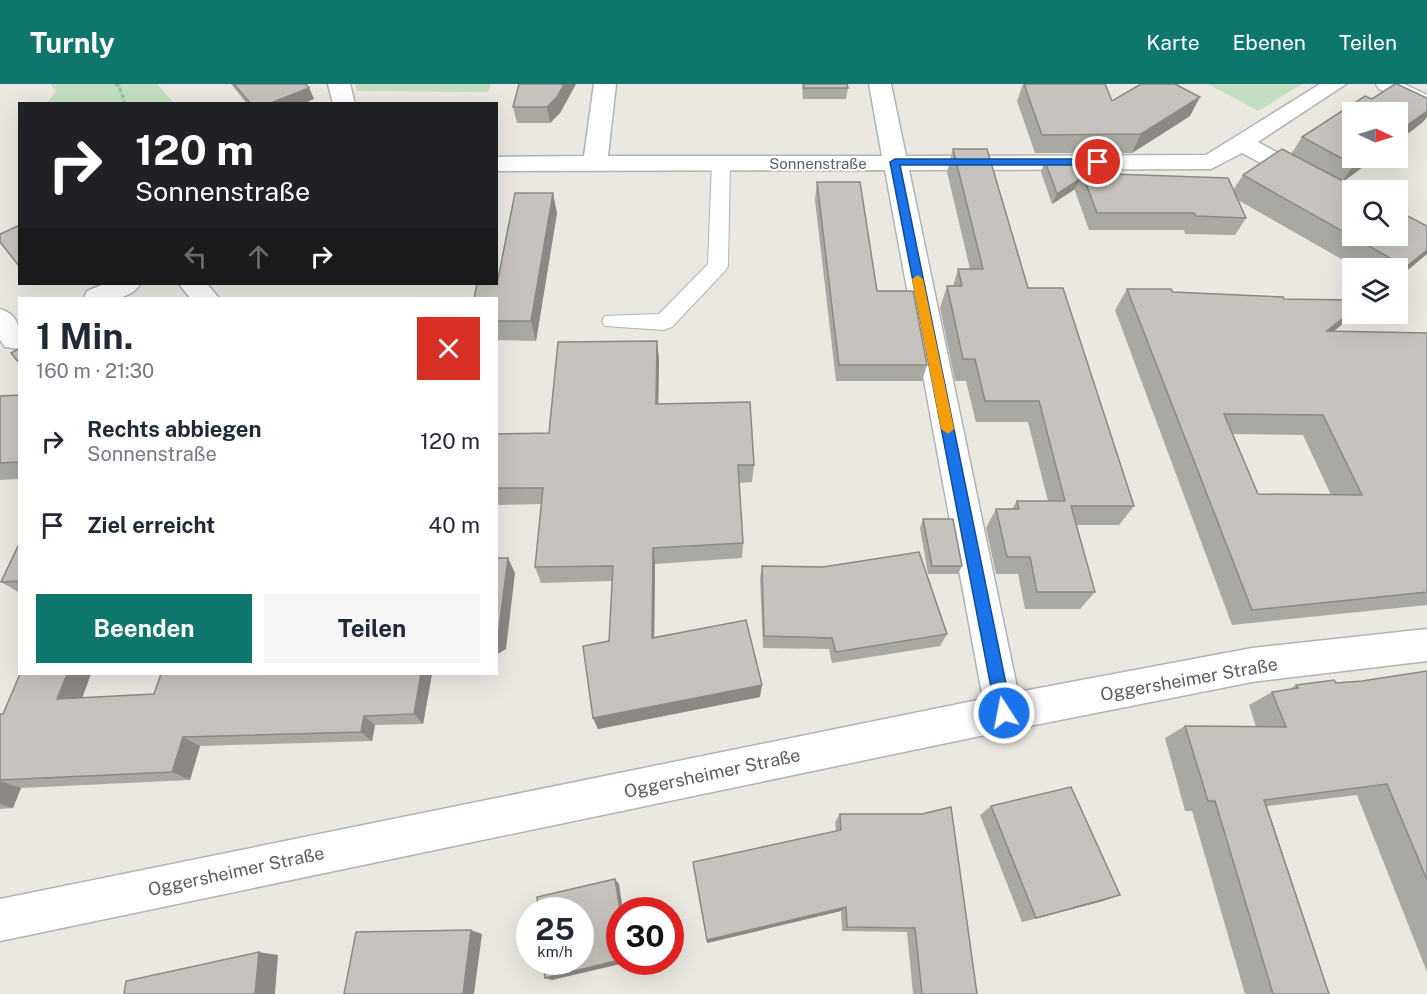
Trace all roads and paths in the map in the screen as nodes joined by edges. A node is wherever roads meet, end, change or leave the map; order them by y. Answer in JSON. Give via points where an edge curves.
{"nodes":[{"id":1,"x":115,"y":84,"type":"edge"},
{"id":2,"x":339,"y":84,"type":"edge"},
{"id":3,"x":605,"y":84,"type":"edge"},
{"id":4,"x":880,"y":84,"type":"edge"},
{"id":5,"x":1335,"y":84,"type":"edge"},
{"id":6,"x":1387,"y":84,"type":"edge"},
{"id":7,"x":124,"y":102,"type":"edge"},
{"id":8,"x":344,"y":102,"type":"edge"},
{"id":9,"x":1427,"y":103,"type":"edge"},
{"id":10,"x":1242,"y":143,"type":"junction"},
{"id":11,"x":895,"y":162,"type":"junction"},
{"id":12,"x":596,"y":163,"type":"junction"},
{"id":13,"x":721,"y":163,"type":"junction"},
{"id":14,"x":498,"y":164,"type":"edge"},
{"id":15,"x":1342,"y":198,"type":"edge"},
{"id":16,"x":125,"y":285,"type":"edge"},
{"id":17,"x":193,"y":285,"type":"edge"},
{"id":18,"x":99,"y":297,"type":"edge"},
{"id":19,"x":204,"y":297,"type":"edge"},
{"id":20,"x":613,"y":321,"type":"dead end"},
{"id":21,"x":1427,"y":645,"type":"edge"},
{"id":22,"x":1004,"y":713,"type":"junction"},
{"id":23,"x":0,"y":920,"type":"edge"}],
"edges":[{"from":1,"to":7,"type":"path"},
{"from":2,"to":8,"type":"street"},
{"from":3,"to":12,"type":"street"},
{"from":4,"to":11,"type":"street"},
{"from":5,"to":10,"type":"street","name":"Sonnenstraße"},
{"from":6,"to":9,"type":"street"},
{"from":10,"to":11,"type":"street","name":"Sonnenstraße","via":[[1211,162]]},
{"from":10,"to":15,"type":"street"},
{"from":11,"to":13,"type":"street","name":"Sonnenstraße"},
{"from":11,"to":22,"type":"street"},
{"from":12,"to":13,"type":"street","name":"Sonnenstraße"},
{"from":12,"to":14,"type":"street","name":"Sonnenstraße"},
{"from":13,"to":20,"type":"lane","via":[[717,266],[664,322]]},
{"from":16,"to":18,"type":"street"},
{"from":17,"to":19,"type":"street"},
{"from":21,"to":22,"type":"street","name":"Oggersheimer Straße","via":[[1252,665]]},
{"from":22,"to":23,"type":"street","name":"Oggersheimer Straße"}]}
